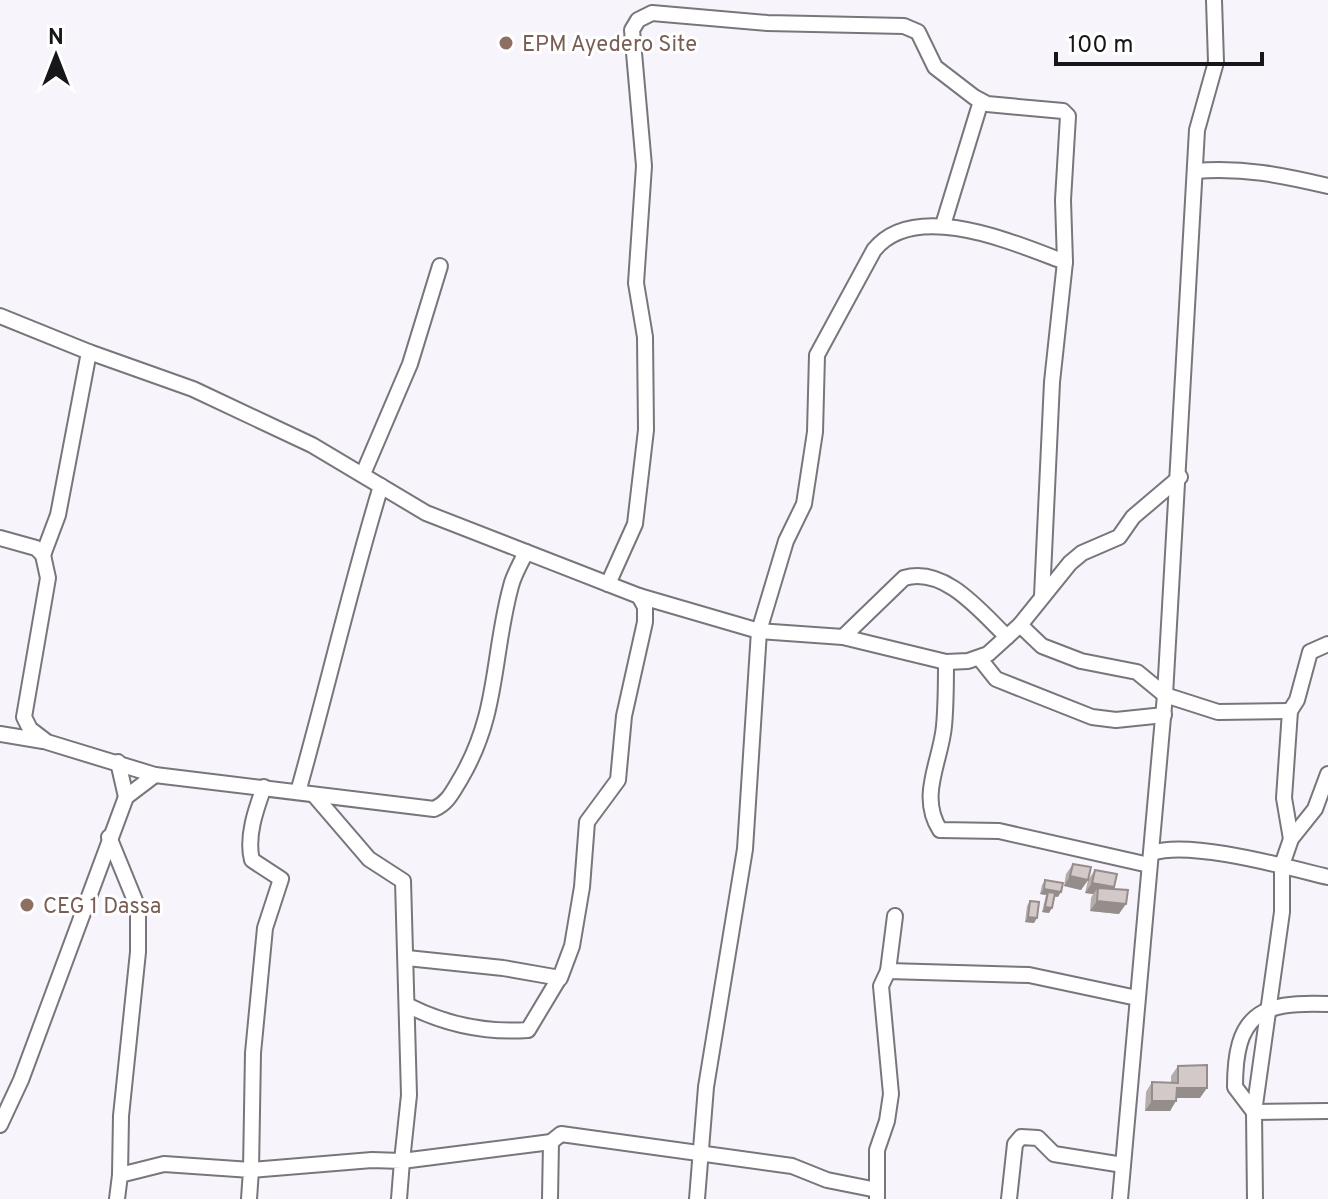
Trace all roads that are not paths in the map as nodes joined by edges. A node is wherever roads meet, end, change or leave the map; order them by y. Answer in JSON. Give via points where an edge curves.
{"nodes":[{"id":1,"x":698,"y":0,"type":"edge"},
{"id":2,"x":1214,"y":0,"type":"edge"},
{"id":3,"x":698,"y":17,"type":"junction"},
{"id":4,"x":981,"y":101,"type":"junction"},
{"id":5,"x":1195,"y":171,"type":"junction"},
{"id":6,"x":1328,"y":186,"type":"edge"},
{"id":7,"x":943,"y":225,"type":"junction"},
{"id":8,"x":1065,"y":262,"type":"junction"},
{"id":9,"x":440,"y":266,"type":"dead end"},
{"id":10,"x":0,"y":316,"type":"edge"},
{"id":11,"x":89,"y":352,"type":"junction"},
{"id":12,"x":363,"y":474,"type":"junction"},
{"id":13,"x":1180,"y":477,"type":"junction"},
{"id":14,"x":381,"y":486,"type":"junction"},
{"id":15,"x":0,"y":538,"type":"edge"},
{"id":16,"x":526,"y":552,"type":"junction"},
{"id":17,"x":43,"y":555,"type":"junction"},
{"id":18,"x":608,"y":584,"type":"junction"},
{"id":19,"x":639,"y":596,"type":"junction"},
{"id":20,"x":1042,"y":596,"type":"junction"},
{"id":21,"x":1020,"y":625,"type":"junction"},
{"id":22,"x":759,"y":631,"type":"junction"},
{"id":23,"x":843,"y":637,"type":"junction"},
{"id":24,"x":1007,"y":637,"type":"junction"},
{"id":25,"x":1328,"y":644,"type":"edge"},
{"id":26,"x":980,"y":659,"type":"junction"},
{"id":27,"x":946,"y":662,"type":"junction"},
{"id":28,"x":1165,"y":695,"type":"junction"},
{"id":29,"x":1290,"y":711,"type":"junction"},
{"id":30,"x":1164,"y":715,"type":"junction"},
{"id":31,"x":0,"y":734,"type":"edge"},
{"id":32,"x":47,"y":742,"type":"junction"},
{"id":33,"x":118,"y":762,"type":"junction"},
{"id":34,"x":1328,"y":774,"type":"edge"},
{"id":35,"x":155,"y":775,"type":"junction"},
{"id":36,"x":264,"y":787,"type":"junction"},
{"id":37,"x":298,"y":792,"type":"junction"},
{"id":38,"x":314,"y":795,"type":"junction"},
{"id":39,"x":126,"y":797,"type":"junction"},
{"id":40,"x":109,"y":837,"type":"junction"},
{"id":41,"x":1291,"y":839,"type":"junction"},
{"id":42,"x":1151,"y":859,"type":"junction"},
{"id":43,"x":1282,"y":865,"type":"junction"},
{"id":44,"x":1328,"y":877,"type":"edge"},
{"id":45,"x":895,"y":916,"type":"dead end"},
{"id":46,"x":407,"y":958,"type":"junction"},
{"id":47,"x":888,"y":971,"type":"junction"},
{"id":48,"x":558,"y":980,"type":"junction"},
{"id":49,"x":1137,"y":998,"type":"junction"},
{"id":50,"x":1328,"y":1004,"type":"edge"},
{"id":51,"x":409,"y":1006,"type":"junction"},
{"id":52,"x":1266,"y":1010,"type":"junction"},
{"id":53,"x":1328,"y":1111,"type":"edge"},
{"id":54,"x":1254,"y":1112,"type":"junction"},
{"id":55,"x":0,"y":1125,"type":"edge"},
{"id":56,"x":551,"y":1142,"type":"junction"},
{"id":57,"x":699,"y":1156,"type":"junction"},
{"id":58,"x":402,"y":1161,"type":"junction"},
{"id":59,"x":1123,"y":1165,"type":"junction"},
{"id":60,"x":251,"y":1170,"type":"junction"},
{"id":61,"x":120,"y":1175,"type":"junction"},
{"id":62,"x":877,"y":1195,"type":"edge"},
{"id":63,"x":117,"y":1199,"type":"edge"},
{"id":64,"x":249,"y":1199,"type":"edge"},
{"id":65,"x":399,"y":1199,"type":"edge"},
{"id":66,"x":550,"y":1199,"type":"edge"},
{"id":67,"x":697,"y":1199,"type":"edge"},
{"id":68,"x":1009,"y":1199,"type":"edge"},
{"id":69,"x":1120,"y":1199,"type":"edge"},
{"id":70,"x":1255,"y":1199,"type":"edge"}],
"edges":[{"from":1,"to":3,"type":"street"},
{"from":2,"to":5,"type":"street","via":[[1216,62],[1197,130]]},
{"from":3,"to":4,"type":"street","via":[[904,26],[918,32],[935,67]]},
{"from":3,"to":18,"type":"street","via":[[652,13],[632,30],[644,166],[636,283],[645,337],[646,430],[635,524]]},
{"from":4,"to":7,"type":"street"},
{"from":4,"to":8,"type":"street","via":[[1063,111],[1068,116]]},
{"from":5,"to":6,"type":"street","via":[[1233,168]]},
{"from":5,"to":13,"type":"street"},
{"from":7,"to":8,"type":"street"},
{"from":7,"to":22,"type":"street","via":[[900,229],[883,238],[817,355],[815,432],[804,504],[786,541]]},
{"from":8,"to":20,"type":"street","via":[[1052,382]]},
{"from":9,"to":12,"type":"street","via":[[410,364]]},
{"from":10,"to":11,"type":"street"},
{"from":11,"to":12,"type":"street","via":[[193,389]]},
{"from":11,"to":17,"type":"street","via":[[58,515]]},
{"from":12,"to":14,"type":"street"},
{"from":13,"to":20,"type":"street","via":[[1133,517],[1119,537],[1070,563]]},
{"from":13,"to":28,"type":"street"},
{"from":14,"to":16,"type":"street","via":[[426,513]]},
{"from":14,"to":37,"type":"street"},
{"from":15,"to":17,"type":"street"},
{"from":16,"to":18,"type":"street"},
{"from":16,"to":38,"type":"street","via":[[512,583],[479,748],[444,805],[434,809]]},
{"from":17,"to":32,"type":"street","via":[[48,578],[24,717]]},
{"from":18,"to":19,"type":"street"},
{"from":19,"to":22,"type":"street"},
{"from":19,"to":48,"type":"street","via":[[645,622],[624,716],[618,780],[587,822],[572,946]]},
{"from":20,"to":21,"type":"street"},
{"from":21,"to":24,"type":"street"},
{"from":21,"to":28,"type":"street","via":[[1042,646],[1081,661],[1137,672]]},
{"from":22,"to":23,"type":"street"},
{"from":22,"to":57,"type":"street","via":[[745,849]]},
{"from":23,"to":24,"type":"street","via":[[904,578],[914,575],[928,577],[974,603]]},
{"from":23,"to":27,"type":"street"},
{"from":24,"to":26,"type":"street"},
{"from":25,"to":29,"type":"street","via":[[1310,652]]},
{"from":26,"to":27,"type":"street"},
{"from":26,"to":30,"type":"street","via":[[996,679],[1092,717]]},
{"from":27,"to":42,"type":"street","via":[[944,725],[931,782],[931,817],[940,830],[999,831]]},
{"from":28,"to":29,"type":"street","via":[[1218,712]]},
{"from":28,"to":30,"type":"street"},
{"from":29,"to":41,"type":"street","via":[[1284,798]]},
{"from":30,"to":42,"type":"street"},
{"from":31,"to":32,"type":"street"},
{"from":32,"to":33,"type":"street"},
{"from":33,"to":35,"type":"street"},
{"from":33,"to":39,"type":"street"},
{"from":34,"to":41,"type":"street","via":[[1315,809]]},
{"from":35,"to":36,"type":"street"},
{"from":35,"to":39,"type":"street"},
{"from":36,"to":37,"type":"street"},
{"from":36,"to":60,"type":"street","via":[[254,816],[252,860],[281,879],[265,928],[253,1053]]},
{"from":37,"to":38,"type":"street"},
{"from":38,"to":46,"type":"street","via":[[369,859],[403,881]]},
{"from":39,"to":40,"type":"street"},
{"from":40,"to":55,"type":"street"},
{"from":40,"to":61,"type":"street","via":[[138,908]]},
{"from":41,"to":43,"type":"street"},
{"from":42,"to":43,"type":"street","via":[[1177,849]]},
{"from":42,"to":49,"type":"street"},
{"from":43,"to":44,"type":"street"},
{"from":43,"to":52,"type":"street","via":[[1282,912]]},
{"from":45,"to":47,"type":"street"},
{"from":46,"to":48,"type":"street"},
{"from":46,"to":51,"type":"street"},
{"from":47,"to":49,"type":"street","via":[[1029,975]]},
{"from":47,"to":62,"type":"street","via":[[881,986],[891,1094],[877,1150]]},
{"from":48,"to":51,"type":"street","via":[[528,1030],[465,1027]]},
{"from":49,"to":59,"type":"street"},
{"from":50,"to":52,"type":"street"},
{"from":51,"to":58,"type":"street","via":[[409,1095]]},
{"from":52,"to":54,"type":"street"},
{"from":52,"to":54,"type":"street","via":[[1238,1038],[1235,1062],[1235,1087]]},
{"from":53,"to":54,"type":"street"},
{"from":54,"to":70,"type":"street"},
{"from":56,"to":57,"type":"street","via":[[561,1134]]},
{"from":56,"to":58,"type":"street"},
{"from":56,"to":66,"type":"street"},
{"from":57,"to":62,"type":"street","via":[[792,1166]]},
{"from":57,"to":67,"type":"street"},
{"from":58,"to":60,"type":"street"},
{"from":58,"to":65,"type":"street"},
{"from":59,"to":68,"type":"street","via":[[1054,1154],[1038,1138],[1021,1137],[1015,1144]]},
{"from":59,"to":69,"type":"street"},
{"from":60,"to":61,"type":"street","via":[[164,1164]]},
{"from":60,"to":64,"type":"street"},
{"from":61,"to":63,"type":"street"}]}
